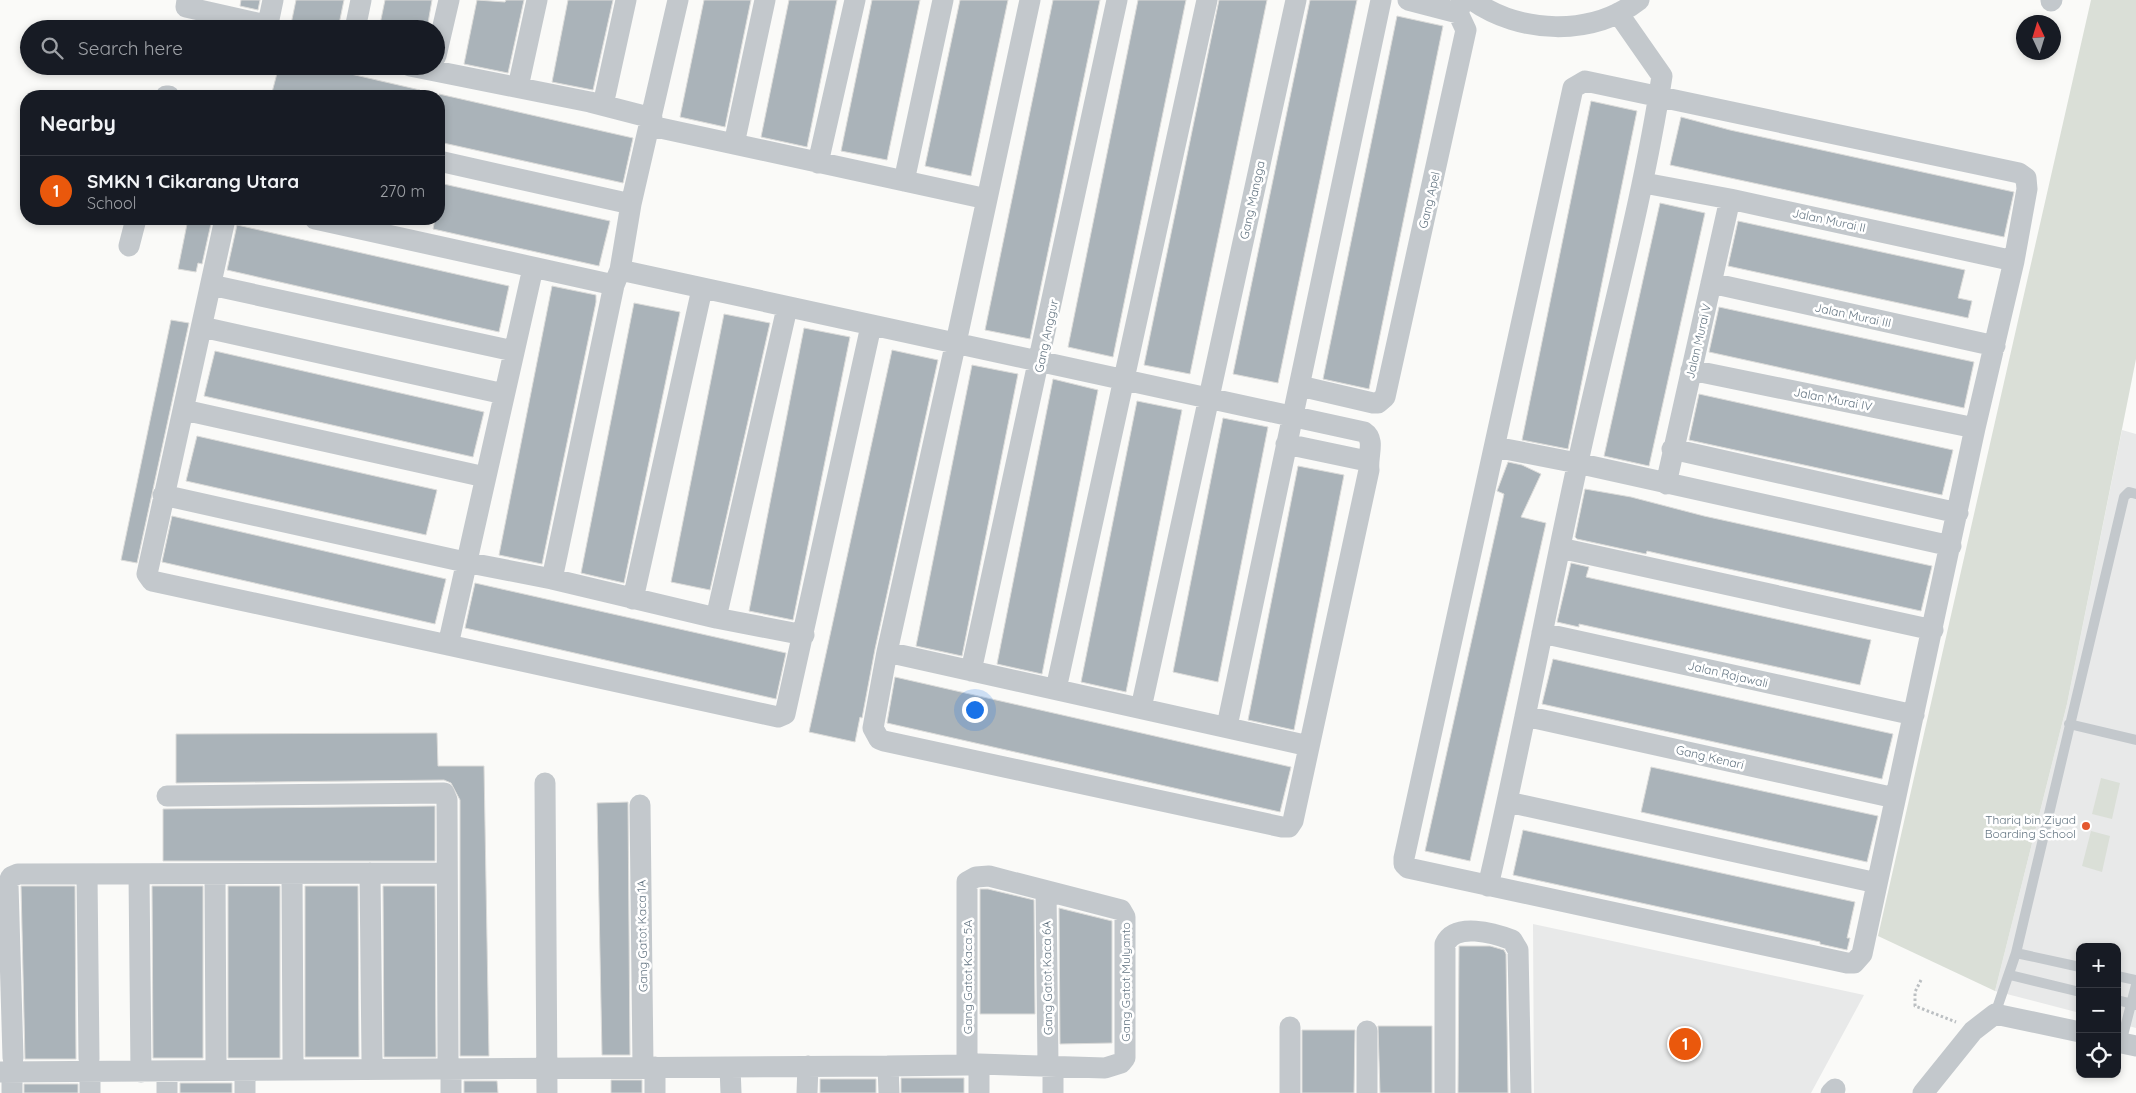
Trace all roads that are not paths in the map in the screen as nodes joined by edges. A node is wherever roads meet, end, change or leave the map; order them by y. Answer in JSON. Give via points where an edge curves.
{"nodes":[{"id":1,"x":188,"y":0,"type":"edge"},
{"id":2,"x":273,"y":0,"type":"edge"},
{"id":3,"x":361,"y":0,"type":"edge"},
{"id":4,"x":449,"y":0,"type":"edge"},
{"id":5,"x":537,"y":0,"type":"edge"},
{"id":6,"x":626,"y":0,"type":"edge"},
{"id":7,"x":678,"y":0,"type":"edge"},
{"id":8,"x":765,"y":0,"type":"edge"},
{"id":9,"x":855,"y":0,"type":"edge"},
{"id":10,"x":943,"y":0,"type":"edge"},
{"id":11,"x":1030,"y":0,"type":"edge"},
{"id":12,"x":1117,"y":0,"type":"edge"},
{"id":13,"x":1206,"y":0,"type":"edge"},
{"id":14,"x":1296,"y":0,"type":"edge"},
{"id":15,"x":1381,"y":0,"type":"edge"},
{"id":16,"x":1408,"y":0,"type":"edge"},
{"id":17,"x":1639,"y":0,"type":"edge"},
{"id":18,"x":1464,"y":4,"type":"edge"},
{"id":19,"x":1618,"y":13,"type":"junction"},
{"id":20,"x":242,"y":20,"type":"edge"},
{"id":21,"x":271,"y":20,"type":"edge"},
{"id":22,"x":357,"y":20,"type":"edge"},
{"id":23,"x":444,"y":20,"type":"edge"},
{"id":24,"x":445,"y":68,"type":"edge"},
{"id":25,"x":518,"y":87,"type":"junction"},
{"id":26,"x":1659,"y":97,"type":"junction"},
{"id":27,"x":603,"y":105,"type":"junction"},
{"id":28,"x":651,"y":122,"type":"junction"},
{"id":29,"x":734,"y":144,"type":"junction"},
{"id":30,"x":445,"y":162,"type":"edge"},
{"id":31,"x":818,"y":163,"type":"junction"},
{"id":32,"x":904,"y":181,"type":"junction"},
{"id":33,"x":1644,"y":183,"type":"junction"},
{"id":34,"x":1730,"y":198,"type":"junction"},
{"id":35,"x":987,"y":199,"type":"junction"},
{"id":36,"x":631,"y":204,"type":"junction"},
{"id":37,"x":134,"y":225,"type":"edge"},
{"id":38,"x":224,"y":225,"type":"edge"},
{"id":39,"x":342,"y":225,"type":"edge"},
{"id":40,"x":129,"y":246,"type":"dead end"},
{"id":41,"x":2014,"y":262,"type":"junction"},
{"id":42,"x":533,"y":268,"type":"junction"},
{"id":43,"x":617,"y":278,"type":"junction"},
{"id":44,"x":1711,"y":283,"type":"junction"},
{"id":45,"x":211,"y":285,"type":"junction"},
{"id":46,"x":702,"y":289,"type":"junction"},
{"id":47,"x":788,"y":308,"type":"junction"},
{"id":48,"x":871,"y":326,"type":"junction"},
{"id":49,"x":202,"y":327,"type":"junction"},
{"id":50,"x":955,"y":346,"type":"junction"},
{"id":51,"x":1996,"y":346,"type":"junction"},
{"id":52,"x":513,"y":351,"type":"junction"},
{"id":53,"x":1040,"y":362,"type":"junction"},
{"id":54,"x":1691,"y":370,"type":"junction"},
{"id":55,"x":1124,"y":379,"type":"junction"},
{"id":56,"x":1300,"y":386,"type":"junction"},
{"id":57,"x":504,"y":394,"type":"junction"},
{"id":58,"x":1209,"y":399,"type":"junction"},
{"id":59,"x":184,"y":410,"type":"junction"},
{"id":60,"x":1293,"y":417,"type":"junction"},
{"id":61,"x":1976,"y":428,"type":"junction"},
{"id":62,"x":1286,"y":444,"type":"junction"},
{"id":63,"x":1495,"y":447,"type":"junction"},
{"id":64,"x":1672,"y":449,"type":"junction"},
{"id":65,"x":1367,"y":461,"type":"junction"},
{"id":66,"x":1578,"y":463,"type":"junction"},
{"id":67,"x":484,"y":477,"type":"junction"},
{"id":68,"x":1666,"y":484,"type":"junction"},
{"id":69,"x":2136,"y":494,"type":"edge"},
{"id":70,"x":164,"y":495,"type":"junction"},
{"id":71,"x":1958,"y":513,"type":"junction"},
{"id":72,"x":1951,"y":546,"type":"junction"},
{"id":73,"x":1560,"y":548,"type":"junction"},
{"id":74,"x":465,"y":562,"type":"junction"},
{"id":75,"x":552,"y":579,"type":"junction"},
{"id":76,"x":634,"y":599,"type":"junction"},
{"id":77,"x":716,"y":618,"type":"junction"},
{"id":78,"x":1933,"y":630,"type":"junction"},
{"id":79,"x":1542,"y":632,"type":"junction"},
{"id":80,"x":804,"y":635,"type":"junction"},
{"id":81,"x":448,"y":645,"type":"junction"},
{"id":82,"x":887,"y":652,"type":"junction"},
{"id":83,"x":971,"y":671,"type":"junction"},
{"id":84,"x":1056,"y":689,"type":"junction"},
{"id":85,"x":1141,"y":708,"type":"junction"},
{"id":86,"x":1914,"y":715,"type":"junction"},
{"id":87,"x":1525,"y":716,"type":"junction"},
{"id":88,"x":2069,"y":724,"type":"junction"},
{"id":89,"x":1227,"y":726,"type":"junction"},
{"id":90,"x":2136,"y":740,"type":"edge"},
{"id":91,"x":1309,"y":746,"type":"junction"},
{"id":92,"x":545,"y":783,"type":"dead end"},
{"id":93,"x":167,"y":796,"type":"dead end"},
{"id":94,"x":1895,"y":798,"type":"junction"},
{"id":95,"x":1508,"y":802,"type":"junction"},
{"id":96,"x":640,"y":805,"type":"dead end"},
{"id":97,"x":447,"y":872,"type":"junction"},
{"id":98,"x":370,"y":873,"type":"junction"},
{"id":99,"x":138,"y":874,"type":"junction"},
{"id":100,"x":215,"y":874,"type":"junction"},
{"id":101,"x":292,"y":874,"type":"junction"},
{"id":102,"x":87,"y":875,"type":"junction"},
{"id":103,"x":1877,"y":883,"type":"junction"},
{"id":104,"x":1488,"y":886,"type":"junction"},
{"id":105,"x":1046,"y":891,"type":"junction"},
{"id":106,"x":2016,"y":953,"type":"junction"},
{"id":107,"x":2076,"y":966,"type":"edge"},
{"id":108,"x":2010,"y":975,"type":"junction"},
{"id":109,"x":2121,"y":977,"type":"edge"},
{"id":110,"x":2136,"y":980,"type":"edge"},
{"id":111,"x":2136,"y":985,"type":"edge"},
{"id":112,"x":2076,"y":991,"type":"edge"},
{"id":113,"x":2121,"y":1001,"type":"edge"},
{"id":114,"x":2134,"y":1004,"type":"edge"},
{"id":115,"x":1995,"y":1014,"type":"junction"},
{"id":116,"x":1290,"y":1027,"type":"dead end"},
{"id":117,"x":1367,"y":1031,"type":"dead end"},
{"id":118,"x":2076,"y":1031,"type":"edge"},
{"id":119,"x":2125,"y":1044,"type":"edge"},
{"id":120,"x":293,"y":1059,"type":"dead end"},
{"id":121,"x":372,"y":1059,"type":"dead end"},
{"id":122,"x":216,"y":1060,"type":"dead end"},
{"id":123,"x":450,"y":1064,"type":"junction"},
{"id":124,"x":90,"y":1065,"type":"junction"},
{"id":125,"x":973,"y":1065,"type":"junction"},
{"id":126,"x":808,"y":1066,"type":"junction"},
{"id":127,"x":888,"y":1066,"type":"junction"},
{"id":128,"x":1051,"y":1066,"type":"junction"},
{"id":129,"x":8,"y":1067,"type":"edge"},
{"id":130,"x":546,"y":1067,"type":"junction"},
{"id":131,"x":649,"y":1067,"type":"junction"},
{"id":132,"x":730,"y":1067,"type":"junction"},
{"id":133,"x":245,"y":1071,"type":"junction"},
{"id":134,"x":141,"y":1072,"type":"junction"},
{"id":135,"x":167,"y":1072,"type":"junction"},
{"id":136,"x":12,"y":1093,"type":"edge"},
{"id":137,"x":90,"y":1093,"type":"edge"},
{"id":138,"x":167,"y":1093,"type":"edge"},
{"id":139,"x":245,"y":1093,"type":"edge"},
{"id":140,"x":451,"y":1093,"type":"edge"},
{"id":141,"x":547,"y":1093,"type":"edge"},
{"id":142,"x":655,"y":1093,"type":"edge"},
{"id":143,"x":731,"y":1093,"type":"edge"},
{"id":144,"x":807,"y":1093,"type":"edge"},
{"id":145,"x":888,"y":1093,"type":"edge"},
{"id":146,"x":979,"y":1093,"type":"edge"},
{"id":147,"x":1053,"y":1093,"type":"edge"},
{"id":148,"x":1290,"y":1093,"type":"edge"},
{"id":149,"x":1367,"y":1093,"type":"edge"},
{"id":150,"x":1445,"y":1093,"type":"edge"},
{"id":151,"x":1521,"y":1093,"type":"edge"},
{"id":152,"x":1923,"y":1093,"type":"edge"}],
"edges":[{"from":1,"to":20,"type":"street","via":[[186,6]]},
{"from":2,"to":21,"type":"street"},
{"from":3,"to":22,"type":"street"},
{"from":4,"to":23,"type":"street"},
{"from":5,"to":25,"type":"street"},
{"from":6,"to":27,"type":"street"},
{"from":7,"to":28,"type":"street"},
{"from":8,"to":29,"type":"street"},
{"from":9,"to":31,"type":"street"},
{"from":10,"to":32,"type":"street"},
{"from":11,"to":35,"type":"street"},
{"from":12,"to":53,"type":"street","name":"Gang Anggur"},
{"from":13,"to":55,"type":"street"},
{"from":14,"to":58,"type":"street","name":"Gang Mangga"},
{"from":15,"to":56,"type":"street"},
{"from":16,"to":18,"type":"street"},
{"from":17,"to":19,"type":"street"},
{"from":18,"to":19,"type":"street","via":[[1539,26],[1579,25]]},
{"from":18,"to":56,"type":"street","name":"Gang Apel","via":[[1466,30],[1385,397],[1372,404]]},
{"from":19,"to":26,"type":"street","via":[[1660,70]]},
{"from":24,"to":25,"type":"street"},
{"from":25,"to":27,"type":"street"},
{"from":26,"to":33,"type":"street"},
{"from":26,"to":41,"type":"street","via":[[2019,173],[2026,178],[2027,190]]},
{"from":26,"to":63,"type":"street","via":[[1585,81],[1573,88]]},
{"from":27,"to":28,"type":"street"},
{"from":28,"to":29,"type":"street"},
{"from":28,"to":36,"type":"street"},
{"from":29,"to":31,"type":"street"},
{"from":30,"to":36,"type":"street"},
{"from":31,"to":32,"type":"street"},
{"from":32,"to":35,"type":"street"},
{"from":33,"to":34,"type":"street","name":"Jalan Murai II"},
{"from":33,"to":66,"type":"street"},
{"from":34,"to":41,"type":"street","name":"Jalan Murai II"},
{"from":34,"to":44,"type":"street","name":"Jalan Murai V"},
{"from":35,"to":50,"type":"street"},
{"from":36,"to":43,"type":"street"},
{"from":37,"to":40,"type":"street"},
{"from":38,"to":45,"type":"street"},
{"from":39,"to":42,"type":"street"},
{"from":41,"to":51,"type":"street"},
{"from":42,"to":43,"type":"street"},
{"from":42,"to":52,"type":"street"},
{"from":43,"to":46,"type":"street"},
{"from":43,"to":75,"type":"street"},
{"from":44,"to":51,"type":"street","name":"Jalan Murai III"},
{"from":44,"to":54,"type":"street","name":"Jalan Murai V"},
{"from":45,"to":49,"type":"street"},
{"from":45,"to":52,"type":"street"},
{"from":46,"to":47,"type":"street"},
{"from":46,"to":76,"type":"street"},
{"from":47,"to":48,"type":"street"},
{"from":47,"to":77,"type":"street"},
{"from":48,"to":50,"type":"street"},
{"from":48,"to":80,"type":"street"},
{"from":49,"to":57,"type":"street"},
{"from":49,"to":59,"type":"street"},
{"from":50,"to":53,"type":"street"},
{"from":50,"to":82,"type":"street"},
{"from":51,"to":61,"type":"street"},
{"from":52,"to":57,"type":"street"},
{"from":53,"to":55,"type":"street"},
{"from":53,"to":83,"type":"street","name":"Gang Anggur"},
{"from":54,"to":61,"type":"street","name":"Jalan Murai IV"},
{"from":54,"to":64,"type":"street","name":"Jalan Murai V"},
{"from":55,"to":58,"type":"street"},
{"from":55,"to":84,"type":"street"},
{"from":56,"to":60,"type":"street"},
{"from":57,"to":67,"type":"street"},
{"from":58,"to":60,"type":"street"},
{"from":58,"to":85,"type":"street","name":"Gang Mangga"},
{"from":59,"to":67,"type":"street"},
{"from":59,"to":70,"type":"street"},
{"from":60,"to":62,"type":"street"},
{"from":60,"to":65,"type":"street","via":[[1364,432],[1372,441]]},
{"from":61,"to":71,"type":"street"},
{"from":62,"to":65,"type":"street"},
{"from":62,"to":89,"type":"street"},
{"from":63,"to":66,"type":"street"},
{"from":63,"to":104,"type":"street","via":[[1404,858],[1408,868]]},
{"from":64,"to":68,"type":"street","name":"Jalan Murai V"},
{"from":64,"to":71,"type":"street"},
{"from":65,"to":91,"type":"street","via":[[1369,470]]},
{"from":66,"to":68,"type":"street"},
{"from":66,"to":73,"type":"street"},
{"from":67,"to":74,"type":"street"},
{"from":68,"to":72,"type":"street"},
{"from":69,"to":88,"type":"lane","via":[[2129,492],[2124,497]]},
{"from":70,"to":74,"type":"street"},
{"from":70,"to":81,"type":"street","via":[[147,574],[152,581]]},
{"from":71,"to":72,"type":"street"},
{"from":72,"to":78,"type":"street"},
{"from":73,"to":78,"type":"street"},
{"from":73,"to":79,"type":"street"},
{"from":74,"to":75,"type":"street"},
{"from":74,"to":81,"type":"street"},
{"from":75,"to":76,"type":"street"},
{"from":76,"to":77,"type":"street"},
{"from":77,"to":80,"type":"street"},
{"from":78,"to":86,"type":"street"},
{"from":79,"to":86,"type":"street","name":"Jalan Rajawali"},
{"from":79,"to":87,"type":"street"},
{"from":80,"to":81,"type":"street","via":[[788,708],[778,717]]},
{"from":82,"to":83,"type":"street"},
{"from":82,"to":91,"type":"street","via":[[873,728],[879,739],[884,741],[1282,827],[1289,827],[1293,821]]},
{"from":83,"to":84,"type":"street"},
{"from":84,"to":85,"type":"street"},
{"from":85,"to":89,"type":"street"},
{"from":86,"to":94,"type":"street"},
{"from":87,"to":94,"type":"street","name":"Gang Kenari"},
{"from":87,"to":95,"type":"street"},
{"from":88,"to":90,"type":"lane"},
{"from":88,"to":106,"type":"lane"},
{"from":89,"to":91,"type":"street"},
{"from":92,"to":130,"type":"street"},
{"from":93,"to":97,"type":"street","via":[[444,793],[447,800]]},
{"from":94,"to":103,"type":"street"},
{"from":95,"to":103,"type":"street"},
{"from":95,"to":104,"type":"street"},
{"from":96,"to":131,"type":"street","name":"Gang Gatot Kaca 1A"},
{"from":97,"to":98,"type":"street"},
{"from":97,"to":123,"type":"street"},
{"from":98,"to":101,"type":"street"},
{"from":98,"to":121,"type":"street"},
{"from":99,"to":100,"type":"street"},
{"from":99,"to":102,"type":"street"},
{"from":99,"to":134,"type":"street"},
{"from":100,"to":101,"type":"street"},
{"from":100,"to":122,"type":"street"},
{"from":101,"to":120,"type":"street"},
{"from":102,"to":124,"type":"street"},
{"from":102,"to":129,"type":"street","via":[[18,874],[11,877],[8,884]]},
{"from":103,"to":104,"type":"street","via":[[1862,954],[1854,963],[1848,964]]},
{"from":105,"to":125,"type":"street","name":"Gang Gatot Kaca 5A","via":[[989,876],[967,882]]},
{"from":105,"to":128,"type":"street","name":"Gang Gatot Kaca 6A"},
{"from":105,"to":128,"type":"street","name":"Gang Gatot Mulyanto","via":[[1114,906],[1126,917],[1125,1058],[1121,1063],[1105,1068]]},
{"from":106,"to":107,"type":"lane"},
{"from":106,"to":108,"type":"lane"},
{"from":108,"to":112,"type":"lane"},
{"from":108,"to":115,"type":"lane"},
{"from":109,"to":110,"type":"lane"},
{"from":111,"to":114,"type":"lane"},
{"from":113,"to":114,"type":"lane"},
{"from":114,"to":119,"type":"lane"},
{"from":115,"to":118,"type":"street"},
{"from":115,"to":152,"type":"street","via":[[1973,1031]]},
{"from":116,"to":148,"type":"street"},
{"from":117,"to":149,"type":"street"},
{"from":123,"to":130,"type":"street"},
{"from":123,"to":133,"type":"street"},
{"from":123,"to":140,"type":"street"},
{"from":124,"to":129,"type":"street"},
{"from":124,"to":134,"type":"street"},
{"from":124,"to":137,"type":"street"},
{"from":125,"to":127,"type":"street"},
{"from":125,"to":128,"type":"street"},
{"from":125,"to":146,"type":"street","name":"Gang Gatot Kaca 5A"},
{"from":126,"to":127,"type":"street"},
{"from":126,"to":132,"type":"street"},
{"from":126,"to":144,"type":"street"},
{"from":127,"to":145,"type":"street"},
{"from":128,"to":147,"type":"street","name":"Gang Gatot Kaca 6A"},
{"from":129,"to":136,"type":"street"},
{"from":130,"to":131,"type":"street"},
{"from":130,"to":141,"type":"street"},
{"from":131,"to":132,"type":"street"},
{"from":131,"to":142,"type":"street","name":"Gang Gatot Kaca 1A"},
{"from":132,"to":143,"type":"street"},
{"from":133,"to":135,"type":"street"},
{"from":133,"to":139,"type":"street"},
{"from":134,"to":135,"type":"street"},
{"from":135,"to":138,"type":"street"},
{"from":150,"to":151,"type":"street","via":[[1445,944],[1452,935],[1472,932],[1502,936],[1512,940],[1518,950]]}]}
